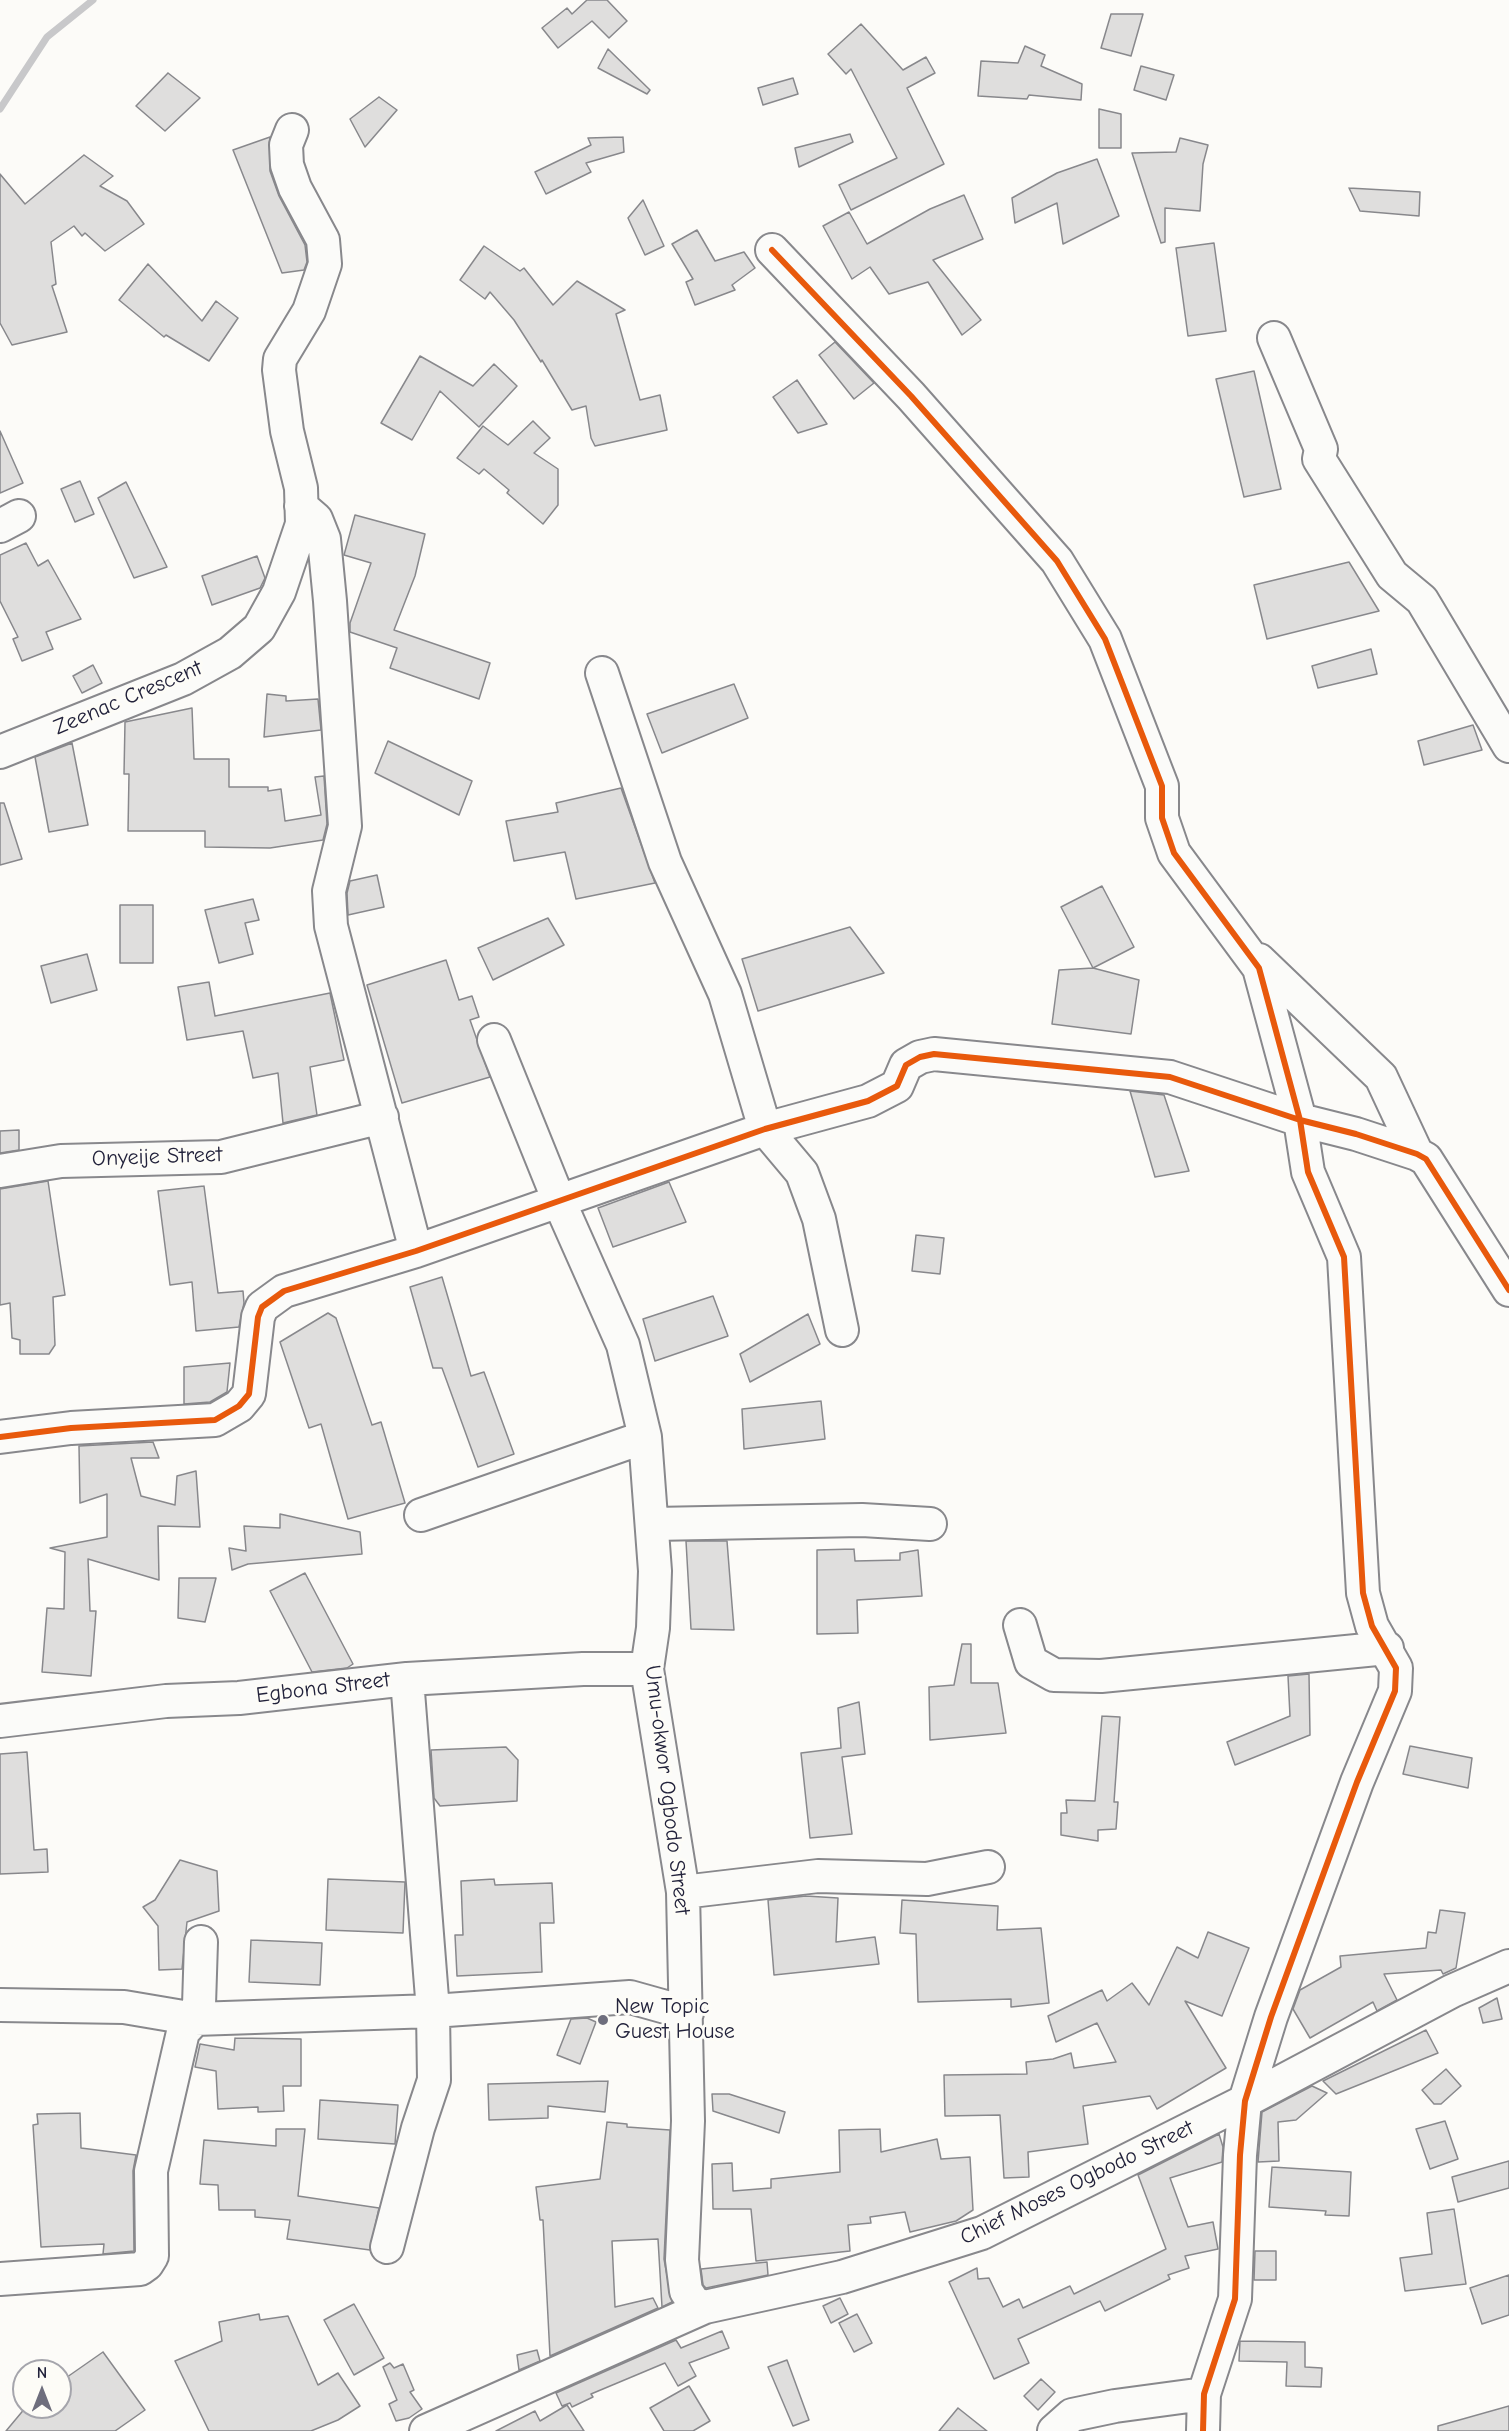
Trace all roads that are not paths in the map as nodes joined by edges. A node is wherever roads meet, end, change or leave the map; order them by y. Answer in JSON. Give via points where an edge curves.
{"nodes":[{"id":1,"x":292,"y":130,"type":"dead end"},
{"id":2,"x":772,"y":250,"type":"dead end"},
{"id":3,"x":1274,"y":338,"type":"dead end"},
{"id":4,"x":301,"y":506,"type":"junction"},
{"id":5,"x":602,"y":673,"type":"dead end"},
{"id":6,"x":1509,"y":746,"type":"edge"},
{"id":7,"x":0,"y":752,"type":"edge"},
{"id":8,"x":1231,"y":933,"type":"junction"},
{"id":9,"x":494,"y":1040,"type":"dead end"},
{"id":10,"x":382,"y":1117,"type":"junction"},
{"id":11,"x":1300,"y":1120,"type":"junction"},
{"id":12,"x":765,"y":1129,"type":"junction"},
{"id":13,"x":1417,"y":1154,"type":"junction"},
{"id":14,"x":0,"y":1171,"type":"edge"},
{"id":15,"x":559,"y":1201,"type":"junction"},
{"id":16,"x":416,"y":1251,"type":"junction"},
{"id":17,"x":1509,"y":1290,"type":"edge"},
{"id":18,"x":842,"y":1330,"type":"dead end"},
{"id":19,"x":0,"y":1437,"type":"edge"},
{"id":20,"x":645,"y":1437,"type":"junction"},
{"id":21,"x":421,"y":1515,"type":"dead end"},
{"id":22,"x":654,"y":1524,"type":"junction"},
{"id":23,"x":930,"y":1524,"type":"dead end"},
{"id":24,"x":1020,"y":1625,"type":"dead end"},
{"id":25,"x":1387,"y":1648,"type":"junction"},
{"id":26,"x":647,"y":1669,"type":"junction"},
{"id":27,"x":407,"y":1679,"type":"junction"},
{"id":28,"x":0,"y":1721,"type":"edge"},
{"id":29,"x":988,"y":1868,"type":"dead end"},
{"id":30,"x":683,"y":1892,"type":"junction"},
{"id":31,"x":201,"y":1942,"type":"dead end"},
{"id":32,"x":1509,"y":1966,"type":"edge"},
{"id":33,"x":0,"y":2006,"type":"edge"},
{"id":34,"x":433,"y":2011,"type":"junction"},
{"id":35,"x":687,"y":2013,"type":"junction"},
{"id":36,"x":195,"y":2019,"type":"junction"},
{"id":37,"x":1245,"y":2101,"type":"junction"},
{"id":38,"x":387,"y":2247,"type":"dead end"},
{"id":39,"x":0,"y":2279,"type":"edge"},
{"id":40,"x":705,"y":2307,"type":"junction"},
{"id":41,"x":1204,"y":2394,"type":"junction"},
{"id":42,"x":426,"y":2431,"type":"edge"},
{"id":43,"x":1054,"y":2431,"type":"edge"},
{"id":44,"x":1203,"y":2431,"type":"edge"}],
"edges":[{"from":1,"to":4,"type":"street","name":"Zeenac Crescent","via":[[286,145],[286,165],[326,251],[309,311],[280,359],[287,431],[301,488]]},
{"from":2,"to":8,"type":"street","via":[[911,396],[1057,561],[1105,639],[1162,786],[1162,818],[1174,853]]},
{"from":3,"to":6,"type":"street","via":[[1321,449],[1319,459],[1392,575],[1422,600]]},
{"from":4,"to":7,"type":"street","name":"Zeenac Crescent","via":[[302,524],[279,592],[259,628],[230,653],[183,679]]},
{"from":4,"to":10,"type":"street","via":[[316,519],[324,539],[330,601],[345,826],[329,891],[331,926]]},
{"from":5,"to":12,"type":"street","via":[[665,862],[725,994]]},
{"from":8,"to":11,"type":"street","via":[[1259,968]]},
{"from":8,"to":13,"type":"street","via":[[1381,1077]]},
{"from":9,"to":15,"type":"street","name":"Umu-okwor Ogbodo Street"},
{"from":10,"to":14,"type":"street","name":"Onyeije Street","via":[[221,1156],[84,1160]]},
{"from":10,"to":16,"type":"street"},
{"from":11,"to":12,"type":"street","via":[[1170,1077],[934,1054],[906,1065],[897,1086],[868,1101]]},
{"from":11,"to":13,"type":"street"},
{"from":11,"to":25,"type":"street","via":[[1308,1172],[1344,1257],[1363,1593],[1372,1626]]},
{"from":12,"to":15,"type":"street"},
{"from":12,"to":18,"type":"street","via":[[802,1173],[819,1219]]},
{"from":13,"to":17,"type":"street","via":[[1426,1159]]},
{"from":15,"to":16,"type":"street"},
{"from":15,"to":20,"type":"street","name":"Umu-okwor Ogbodo Street","via":[[623,1345]]},
{"from":16,"to":19,"type":"street","via":[[284,1291],[262,1307],[249,1394],[239,1406],[215,1420],[71,1428]]},
{"from":20,"to":21,"type":"street"},
{"from":20,"to":22,"type":"street","name":"Umu-okwor Ogbodo Street"},
{"from":22,"to":23,"type":"street","via":[[862,1520]]},
{"from":22,"to":26,"type":"street","name":"Umu-okwor Ogbodo Street","via":[[655,1583]]},
{"from":24,"to":25,"type":"street","via":[[1031,1662],[1054,1675],[1101,1676]]},
{"from":25,"to":37,"type":"street","via":[[1396,1668],[1395,1691],[1275,2006]]},
{"from":26,"to":27,"type":"street","name":"Egbona Street"},
{"from":26,"to":30,"type":"street","name":"Umu-okwor Ogbodo Street"},
{"from":27,"to":28,"type":"street","name":"Egbona Street"},
{"from":27,"to":34,"type":"street"},
{"from":29,"to":30,"type":"street","via":[[927,1879],[818,1876]]},
{"from":30,"to":35,"type":"street","name":"Umu-okwor Ogbodo Street"},
{"from":31,"to":36,"type":"street"},
{"from":32,"to":37,"type":"street","name":"Chief Moses Ogbodo Street","via":[[1452,1991]]},
{"from":33,"to":36,"type":"street","via":[[124,2007]]},
{"from":34,"to":35,"type":"street","via":[[630,1997]]},
{"from":34,"to":36,"type":"street"},
{"from":34,"to":38,"type":"street","via":[[434,2080]]},
{"from":35,"to":40,"type":"street","name":"Umu-okwor Ogbodo Street","via":[[688,2121],[682,2260],[686,2291],[694,2303]]},
{"from":36,"to":39,"type":"street","via":[[183,2032],[151,2171],[152,2256],[147,2264],[140,2269]]},
{"from":37,"to":40,"type":"street","name":"Chief Moses Ogbodo Street","via":[[982,2233],[842,2277]]},
{"from":37,"to":41,"type":"street","via":[[1235,2299]]},
{"from":40,"to":42,"type":"street","name":"Chief Moses Ogbodo Street"},
{"from":41,"to":43,"type":"street","via":[[1072,2415]]},
{"from":41,"to":44,"type":"street"}]}
